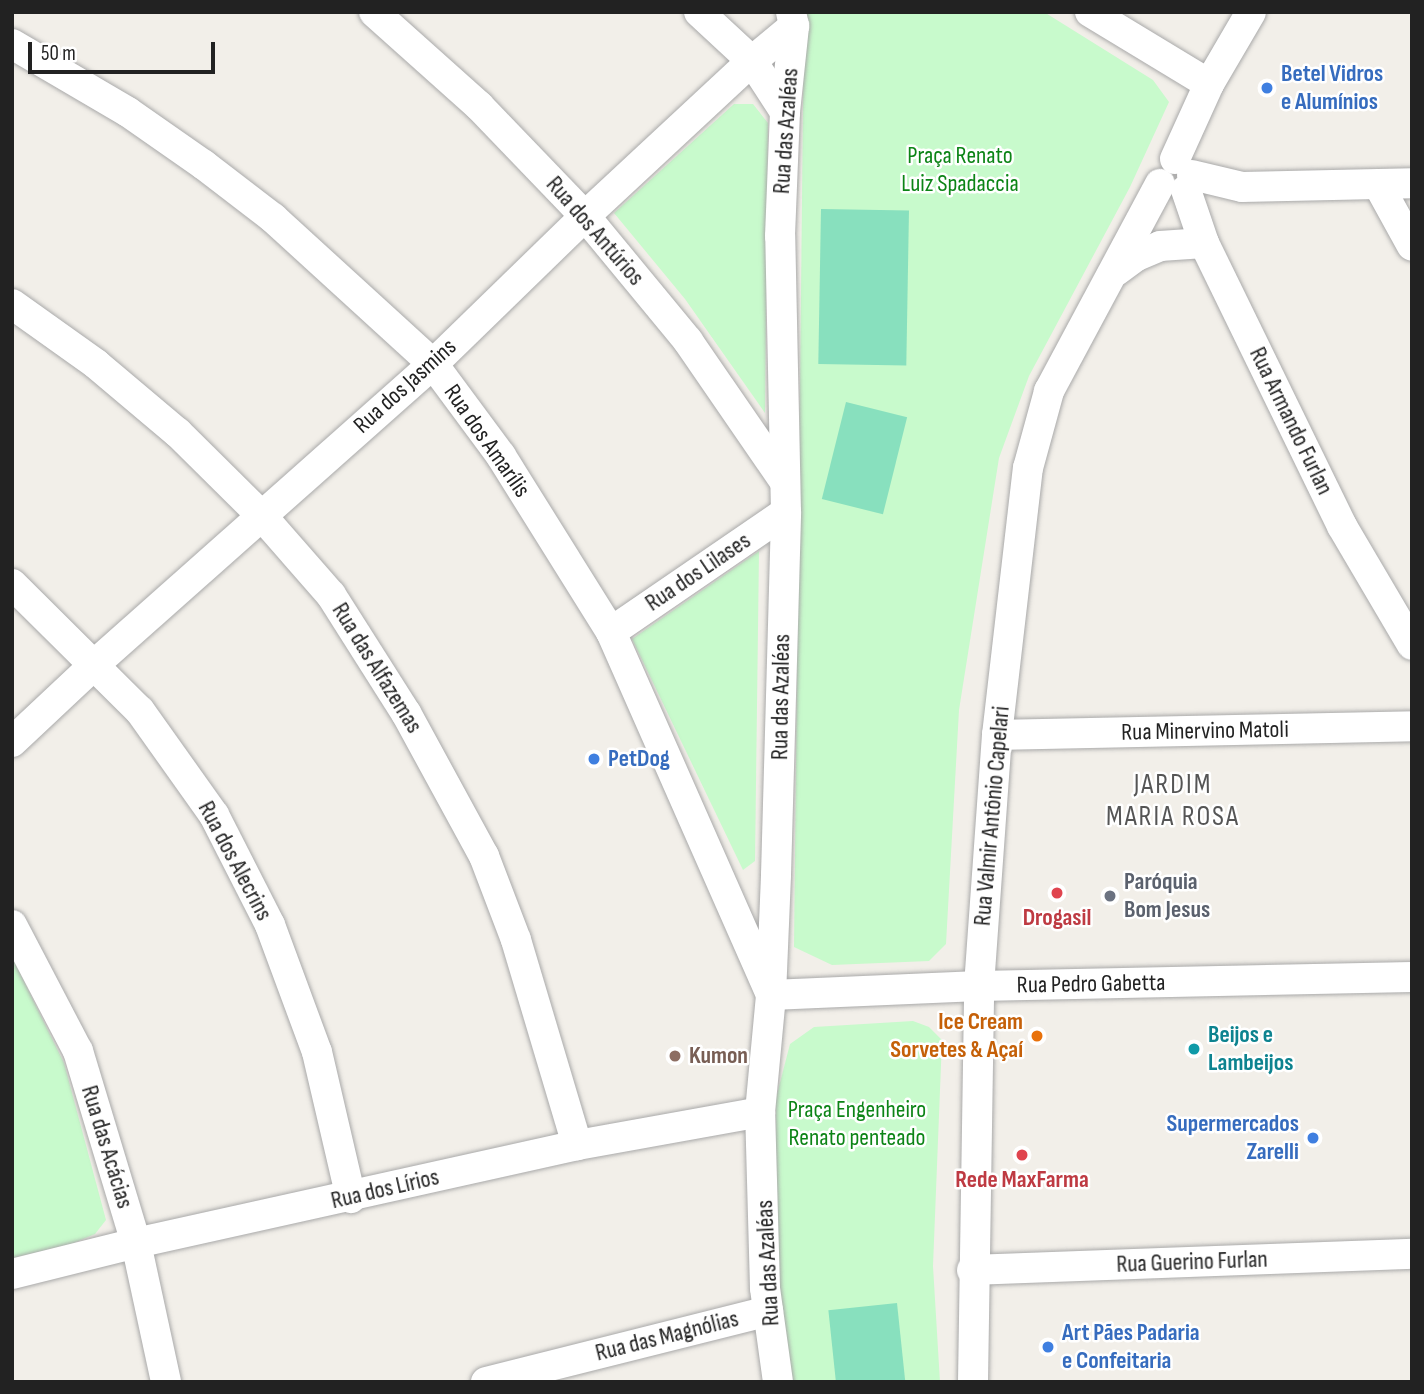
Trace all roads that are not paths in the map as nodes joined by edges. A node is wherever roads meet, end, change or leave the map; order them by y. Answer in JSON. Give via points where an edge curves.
{"nodes":[{"id":1,"x":374,"y":12,"type":"edge"},
{"id":2,"x":699,"y":12,"type":"edge"},
{"id":3,"x":1090,"y":12,"type":"edge"},
{"id":4,"x":1251,"y":12,"type":"edge"},
{"id":5,"x":793,"y":19,"type":"edge"},
{"id":6,"x":12,"y":44,"type":"edge"},
{"id":7,"x":752,"y":61,"type":"junction"},
{"id":8,"x":1209,"y":84,"type":"junction"},
{"id":9,"x":785,"y":112,"type":"junction"},
{"id":10,"x":1178,"y":177,"type":"junction"},
{"id":11,"x":1412,"y":183,"type":"edge"},
{"id":12,"x":1379,"y":186,"type":"junction"},
{"id":13,"x":585,"y":216,"type":"junction"},
{"id":14,"x":1204,"y":243,"type":"junction"},
{"id":15,"x":1412,"y":246,"type":"edge"},
{"id":16,"x":1116,"y":271,"type":"junction"},
{"id":17,"x":12,"y":304,"type":"edge"},
{"id":18,"x":433,"y":363,"type":"junction"},
{"id":19,"x":783,"y":479,"type":"junction"},
{"id":20,"x":786,"y":512,"type":"junction"},
{"id":21,"x":261,"y":515,"type":"junction"},
{"id":22,"x":12,"y":584,"type":"edge"},
{"id":23,"x":611,"y":632,"type":"junction"},
{"id":24,"x":1412,"y":645,"type":"edge"},
{"id":25,"x":94,"y":664,"type":"junction"},
{"id":26,"x":1412,"y":726,"type":"edge"},
{"id":27,"x":997,"y":735,"type":"junction"},
{"id":28,"x":12,"y":742,"type":"edge"},
{"id":29,"x":12,"y":925,"type":"edge"},
{"id":30,"x":1412,"y":977,"type":"edge"},
{"id":31,"x":979,"y":986,"type":"junction"},
{"id":32,"x":771,"y":995,"type":"junction"},
{"id":33,"x":760,"y":1112,"type":"junction"},
{"id":34,"x":577,"y":1144,"type":"junction"},
{"id":35,"x":351,"y":1198,"type":"junction"},
{"id":36,"x":136,"y":1243,"type":"junction"},
{"id":37,"x":1412,"y":1254,"type":"edge"},
{"id":38,"x":972,"y":1270,"type":"junction"},
{"id":39,"x":12,"y":1274,"type":"edge"},
{"id":40,"x":768,"y":1311,"type":"junction"},
{"id":41,"x":166,"y":1382,"type":"edge"},
{"id":42,"x":485,"y":1382,"type":"edge"},
{"id":43,"x":778,"y":1382,"type":"edge"},
{"id":44,"x":973,"y":1382,"type":"edge"}],
"edges":[{"from":1,"to":13,"type":"street","name":"Rua dos Antúrios","via":[[480,106]]},
{"from":2,"to":7,"type":"street"},
{"from":3,"to":8,"type":"street"},
{"from":4,"to":8,"type":"street","name":"Rua Valmir Antônio Capelari"},
{"from":5,"to":7,"type":"street","name":"Rua dos Jasmins"},
{"from":5,"to":9,"type":"street","name":"Rua das Azaléas"},
{"from":6,"to":18,"type":"street","name":"Rua dos Amarílis","via":[[128,112],[204,165],[273,218]]},
{"from":7,"to":9,"type":"street"},
{"from":7,"to":13,"type":"street","name":"Rua dos Jasmins"},
{"from":8,"to":10,"type":"street","name":"Rua Valmir Antônio Capelari"},
{"from":9,"to":19,"type":"street","name":"Rua das Azaléas","via":[[780,236]]},
{"from":10,"to":12,"type":"street","via":[[1242,187]]},
{"from":10,"to":14,"type":"street","name":"Rua Armando Furlan"},
{"from":10,"to":16,"type":"street","name":"Rua Valmir Antônio Capelari"},
{"from":11,"to":12,"type":"street"},
{"from":12,"to":15,"type":"street"},
{"from":13,"to":18,"type":"street","name":"Rua dos Jasmins"},
{"from":13,"to":19,"type":"street","name":"Rua dos Antúrios","via":[[688,341]]},
{"from":14,"to":16,"type":"street","via":[[1160,246]]},
{"from":14,"to":24,"type":"street","name":"Rua Armando Furlan","via":[[1342,526]]},
{"from":16,"to":27,"type":"street","name":"Rua Valmir Antônio Capelari","via":[[1049,391],[1028,468]]},
{"from":17,"to":21,"type":"street","name":"Rua das Alfazemas","via":[[96,364],[178,433]]},
{"from":18,"to":21,"type":"street","name":"Rua dos Jasmins"},
{"from":18,"to":23,"type":"street","name":"Rua dos Amarílis","via":[[501,456]]},
{"from":19,"to":20,"type":"street","name":"Rua das Azaléas"},
{"from":20,"to":23,"type":"street","name":"Rua dos Lilases"},
{"from":20,"to":32,"type":"street","name":"Rua das Azaléas"},
{"from":21,"to":25,"type":"street","name":"Rua dos Jasmins"},
{"from":21,"to":34,"type":"street","name":"Rua das Alfazemas","via":[[331,595],[406,713],[484,856],[516,940]]},
{"from":22,"to":25,"type":"street","name":"Rua dos Alecrins"},
{"from":23,"to":32,"type":"street","name":"Rua dos Amarílis"},
{"from":25,"to":28,"type":"street","name":"Rua dos Jasmins"},
{"from":25,"to":35,"type":"street","name":"Rua dos Alecrins","via":[[140,711],[214,815],[270,925],[317,1052]]},
{"from":26,"to":27,"type":"street","name":"Rua Minervino Matoli"},
{"from":27,"to":31,"type":"street","name":"Rua Valmir Antônio Capelari"},
{"from":29,"to":36,"type":"street","name":"Rua das Acácias","via":[[78,1051]]},
{"from":30,"to":31,"type":"street","name":"Rua Pedro Gabetta"},
{"from":31,"to":32,"type":"street","name":"Rua Pedro Gabetta"},
{"from":31,"to":38,"type":"street","name":"Rua Valmir Antônio Capelari"},
{"from":32,"to":33,"type":"street","name":"Rua das Azaléas"},
{"from":33,"to":34,"type":"street","name":"Rua dos Lírios"},
{"from":33,"to":40,"type":"street","name":"Rua das Azaléas"},
{"from":34,"to":35,"type":"street","name":"Rua dos Lírios"},
{"from":35,"to":36,"type":"street","name":"Rua dos Lírios"},
{"from":36,"to":39,"type":"street","name":"Rua dos Lírios"},
{"from":36,"to":41,"type":"street","name":"Rua das Acácias"},
{"from":37,"to":38,"type":"street","name":"Rua Guerino Furlan"},
{"from":38,"to":44,"type":"street","name":"Rua Valmir Antônio Capelari"},
{"from":40,"to":42,"type":"street","name":"Rua das Magnólias"},
{"from":40,"to":43,"type":"street","name":"Rua das Azaléas"}]}
